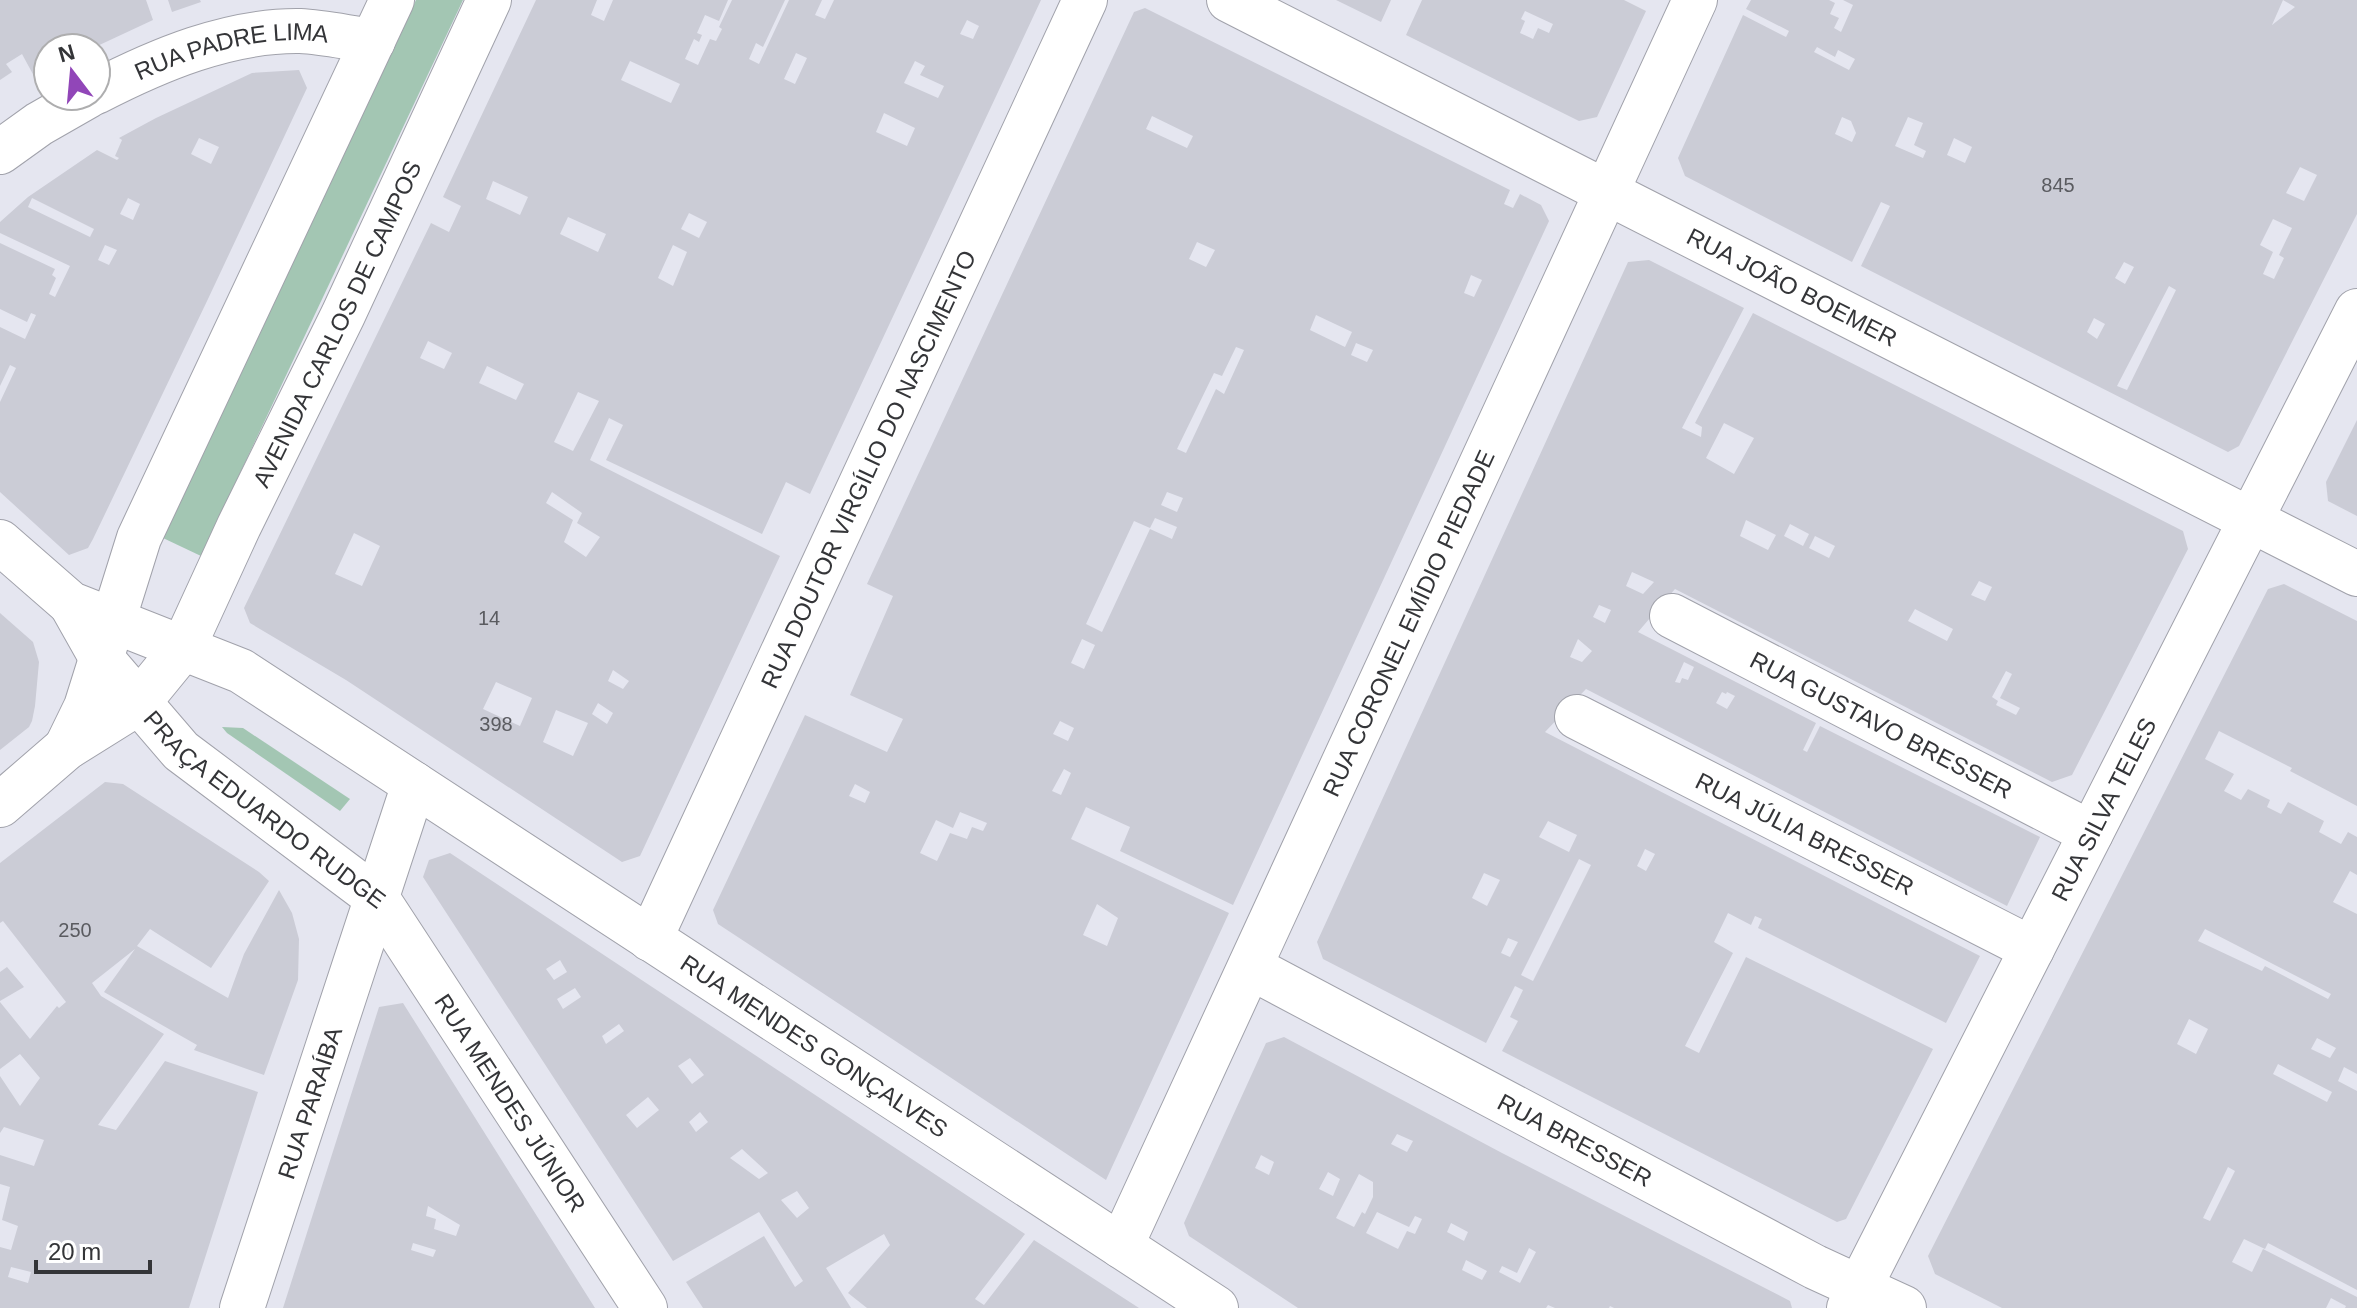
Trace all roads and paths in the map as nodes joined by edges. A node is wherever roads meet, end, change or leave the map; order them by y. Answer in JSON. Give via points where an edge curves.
{"nodes":[{"id":1,"x":392,"y":0,"type":"edge"},
{"id":2,"x":489,"y":0,"type":"edge"},
{"id":3,"x":1085,"y":0,"type":"edge"},
{"id":4,"x":1229,"y":0,"type":"edge"},
{"id":5,"x":1695,"y":0,"type":"edge"},
{"id":6,"x":373,"y":41,"type":"junction"},
{"id":7,"x":112,"y":84,"type":"edge"},
{"id":8,"x":60,"y":112,"type":"edge"},
{"id":9,"x":0,"y":152,"type":"edge"},
{"id":10,"x":1607,"y":192,"type":"junction"},
{"id":11,"x":2357,"y":311,"type":"edge"},
{"id":12,"x":2250,"y":520,"type":"junction"},
{"id":13,"x":0,"y":542,"type":"edge"},
{"id":14,"x":2357,"y":574,"type":"edge"},
{"id":15,"x":1672,"y":616,"type":"dead end"},
{"id":16,"x":107,"y":640,"type":"junction"},
{"id":17,"x":183,"y":648,"type":"junction"},
{"id":18,"x":138,"y":703,"type":"junction"},
{"id":19,"x":1577,"y":717,"type":"dead end"},
{"id":20,"x":66,"y":748,"type":"junction"},
{"id":21,"x":414,"y":784,"type":"junction"},
{"id":22,"x":0,"y":805,"type":"edge"},
{"id":23,"x":2091,"y":833,"type":"junction"},
{"id":24,"x":377,"y":898,"type":"junction"},
{"id":25,"x":650,"y":939,"type":"junction"},
{"id":26,"x":2032,"y":949,"type":"junction"},
{"id":27,"x":1250,"y":967,"type":"junction"},
{"id":28,"x":1121,"y":1246,"type":"junction"},
{"id":29,"x":1854,"y":1298,"type":"edge"},
{"id":30,"x":242,"y":1308,"type":"edge"},
{"id":31,"x":645,"y":1308,"type":"edge"},
{"id":32,"x":1216,"y":1308,"type":"edge"},
{"id":33,"x":1904,"y":1308,"type":"edge"}],
"edges":[{"from":1,"to":6,"type":"street"},
{"from":2,"to":17,"type":"street","name":"AVENIDA CARLOS DE CAMPOS"},
{"from":3,"to":25,"type":"street","name":"RUA DOUTOR VIRGÍLIO DO NASCIMENTO"},
{"from":4,"to":10,"type":"street","name":"RUA JOÃO BOEMER"},
{"from":5,"to":10,"type":"street","name":"RUA CORONEL EMÍDIO PIEDADE"},
{"from":6,"to":7,"type":"street","name":"RUA PADRE LIMA","via":[[302,31],[240,37],[188,51]]},
{"from":6,"to":16,"type":"street","via":[[143,530]]},
{"from":8,"to":9,"type":"street"},
{"from":10,"to":12,"type":"street","name":"RUA JOÃO BOEMER"},
{"from":10,"to":27,"type":"street","name":"RUA CORONEL EMÍDIO PIEDADE"},
{"from":11,"to":12,"type":"street","name":"RUA SILVA TELES"},
{"from":12,"to":14,"type":"street","name":"RUA JOÃO BOEMER"},
{"from":12,"to":23,"type":"street","name":"RUA SILVA TELES"},
{"from":13,"to":16,"type":"street"},
{"from":15,"to":23,"type":"street","name":"RUA GUSTAVO BRESSER"},
{"from":16,"to":17,"type":"street"},
{"from":16,"to":18,"type":"street","name":"PRAÇA EDUARDO RUDGE"},
{"from":16,"to":20,"type":"street","via":[[86,707]]},
{"from":17,"to":18,"type":"street","name":"AVENIDA CARLOS DE CAMPOS"},
{"from":17,"to":21,"type":"street","via":[[241,671]]},
{"from":18,"to":20,"type":"street","name":"AVENIDA CARLOS DE CAMPOS"},
{"from":18,"to":24,"type":"street","name":"PRAÇA EDUARDO RUDGE","via":[[181,751]]},
{"from":19,"to":26,"type":"street","name":"RUA JÚLIA BRESSER"},
{"from":20,"to":22,"type":"street"},
{"from":21,"to":24,"type":"street","name":"PRAÇA EDUARDO RUDGE"},
{"from":21,"to":25,"type":"street","name":"RUA MENDES GONÇALVES"},
{"from":23,"to":26,"type":"street","name":"RUA SILVA TELES"},
{"from":24,"to":30,"type":"street","name":"RUA PARAÍBA"},
{"from":24,"to":31,"type":"street","name":"RUA MENDES JÚNIOR"},
{"from":25,"to":28,"type":"street","name":"RUA MENDES GONÇALVES"},
{"from":26,"to":29,"type":"street","name":"RUA SILVA TELES"},
{"from":27,"to":28,"type":"street","name":"RUA CORONEL EMÍDIO PIEDADE"},
{"from":27,"to":29,"type":"street","name":"RUA BRESSER","via":[[1815,1267]]},
{"from":28,"to":32,"type":"street","name":"RUA MENDES GONÇALVES"},
{"from":29,"to":33,"type":"street","name":"RUA BRESSER"}]}
